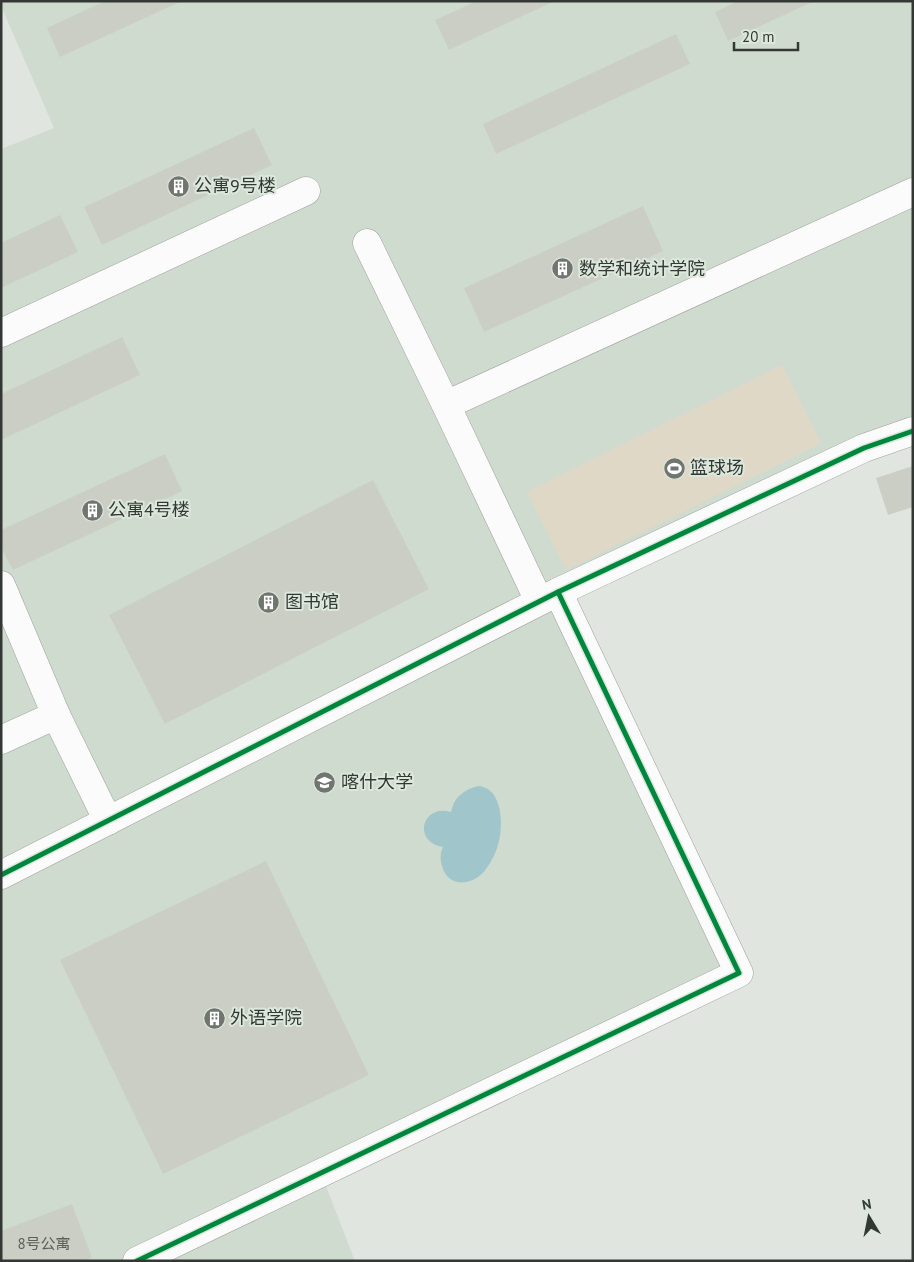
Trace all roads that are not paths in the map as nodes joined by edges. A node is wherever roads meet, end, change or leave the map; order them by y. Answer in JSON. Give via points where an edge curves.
{"nodes":[{"id":1,"x":306,"y":191,"type":"dead end"},
{"id":2,"x":913,"y":192,"type":"edge"},
{"id":3,"x":367,"y":243,"type":"dead end"},
{"id":4,"x":1,"y":333,"type":"edge"},
{"id":5,"x":446,"y":405,"type":"junction"},
{"id":6,"x":913,"y":431,"type":"edge"},
{"id":7,"x":1,"y":585,"type":"edge"},
{"id":8,"x":548,"y":597,"type":"junction"},
{"id":9,"x":56,"y":715,"type":"junction"},
{"id":10,"x":1,"y":740,"type":"edge"},
{"id":11,"x":108,"y":821,"type":"junction"},
{"id":12,"x":1,"y":875,"type":"edge"},
{"id":13,"x":136,"y":1261,"type":"edge"}],
"edges":[{"from":1,"to":4,"type":"street"},
{"from":2,"to":5,"type":"street"},
{"from":3,"to":5,"type":"street"},
{"from":5,"to":8,"type":"street"},
{"from":6,"to":8,"type":"street","via":[[864,448]]},
{"from":7,"to":9,"type":"street"},
{"from":8,"to":11,"type":"street"},
{"from":8,"to":13,"type":"street","via":[[739,973]]},
{"from":9,"to":10,"type":"street"},
{"from":9,"to":11,"type":"street"},
{"from":11,"to":12,"type":"street"}]}
